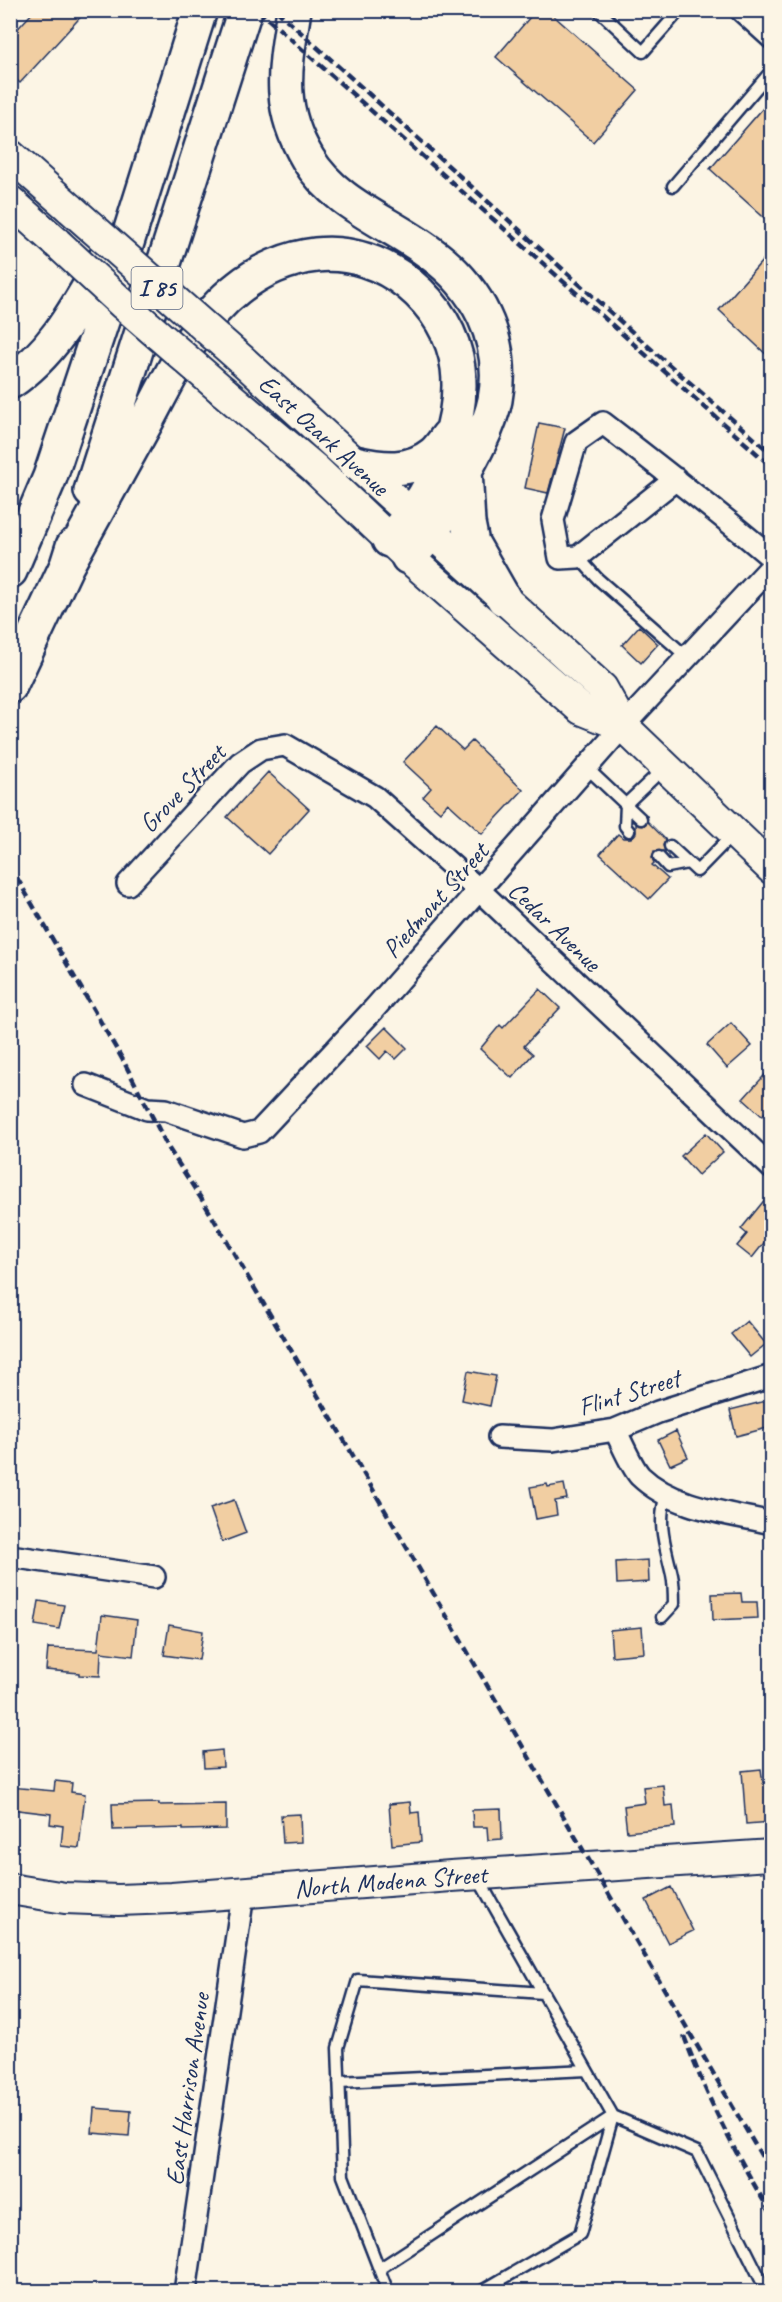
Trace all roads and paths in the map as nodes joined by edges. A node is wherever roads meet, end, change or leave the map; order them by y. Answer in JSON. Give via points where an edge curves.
{"nodes":[{"id":1,"x":200,"y":10,"type":"edge"},
{"id":2,"x":245,"y":10,"type":"edge"},
{"id":3,"x":294,"y":10,"type":"edge"},
{"id":4,"x":598,"y":10,"type":"edge"},
{"id":5,"x":680,"y":10,"type":"edge"},
{"id":6,"x":741,"y":10,"type":"edge"},
{"id":7,"x":771,"y":38,"type":"edge"},
{"id":8,"x":771,"y":70,"type":"edge"},
{"id":9,"x":10,"y":155,"type":"edge"},
{"id":10,"x":674,"y":186,"type":"dead end"},
{"id":11,"x":10,"y":201,"type":"edge"},
{"id":12,"x":140,"y":201,"type":"junction"},
{"id":13,"x":10,"y":382,"type":"edge"},
{"id":14,"x":453,"y":430,"type":"junction"},
{"id":15,"x":355,"y":463,"type":"junction"},
{"id":16,"x":465,"y":470,"type":"junction"},
{"id":17,"x":676,"y":479,"type":"junction"},
{"id":18,"x":422,"y":523,"type":"junction"},
{"id":19,"x":398,"y":548,"type":"junction"},
{"id":20,"x":578,"y":557,"type":"junction"},
{"id":21,"x":771,"y":558,"type":"edge"},
{"id":22,"x":67,"y":565,"type":"junction"},
{"id":23,"x":771,"y":566,"type":"edge"},
{"id":24,"x":10,"y":571,"type":"edge"},
{"id":25,"x":504,"y":599,"type":"junction"},
{"id":26,"x":687,"y":657,"type":"junction"},
{"id":27,"x":10,"y":686,"type":"edge"},
{"id":28,"x":623,"y":726,"type":"junction"},
{"id":29,"x":285,"y":745,"type":"joint"},
{"id":30,"x":665,"y":767,"type":"junction"},
{"id":31,"x":587,"y":768,"type":"junction"},
{"id":32,"x":626,"y":804,"type":"junction"},
{"id":33,"x":641,"y":819,"type":"dead end"},
{"id":34,"x":630,"y":831,"type":"dead end"},
{"id":35,"x":734,"y":833,"type":"junction"},
{"id":36,"x":670,"y":846,"type":"dead end"},
{"id":37,"x":659,"y":857,"type":"dead end"},
{"id":38,"x":688,"y":863,"type":"junction"},
{"id":39,"x":771,"y":869,"type":"edge"},
{"id":40,"x":128,"y":884,"type":"dead end"},
{"id":41,"x":480,"y":891,"type":"junction"},
{"id":42,"x":86,"y":1085,"type":"dead end"},
{"id":43,"x":771,"y":1168,"type":"edge"},
{"id":44,"x":771,"y":1376,"type":"edge"},
{"id":45,"x":615,"y":1430,"type":"junction"},
{"id":46,"x":499,"y":1437,"type":"dead end"},
{"id":47,"x":666,"y":1494,"type":"junction"},
{"id":48,"x":771,"y":1523,"type":"edge"},
{"id":49,"x":10,"y":1556,"type":"edge"},
{"id":50,"x":154,"y":1577,"type":"dead end"},
{"id":51,"x":662,"y":1617,"type":"dead end"},
{"id":52,"x":771,"y":1855,"type":"edge"},
{"id":53,"x":476,"y":1875,"type":"junction"},
{"id":54,"x":10,"y":1888,"type":"edge"},
{"id":55,"x":243,"y":1894,"type":"junction"},
{"id":56,"x":543,"y":1993,"type":"junction"},
{"id":57,"x":587,"y":2070,"type":"junction"},
{"id":58,"x":339,"y":2082,"type":"junction"},
{"id":59,"x":613,"y":2116,"type":"junction"},
{"id":60,"x":379,"y":2269,"type":"junction"},
{"id":61,"x":185,"y":2292,"type":"edge"},
{"id":62,"x":388,"y":2292,"type":"edge"},
{"id":63,"x":480,"y":2292,"type":"edge"},
{"id":64,"x":767,"y":2292,"type":"edge"}],
"edges":[{"from":1,"to":12,"type":"highway","number":"I 85"},
{"from":2,"to":22,"type":"highway","number":"I 85"},
{"from":3,"to":16,"type":"highway","via":[[284,86],[296,138],[309,161],[345,198],[429,251],[456,274],[476,298],[488,324],[496,360],[495,402]]},
{"from":4,"to":5,"type":"lane","via":[[643,52]]},
{"from":6,"to":7,"type":"street"},
{"from":8,"to":10,"type":"lane"},
{"from":9,"to":15,"type":"main road","name":"East Ozark Avenue","bridge":true},
{"from":11,"to":19,"type":"main road","name":"East Ozark Avenue","bridge":true,"via":[[314,468]]},
{"from":12,"to":13,"type":"highway","via":[[65,326],[41,357]]},
{"from":12,"to":24,"type":"highway","number":"I 85","via":[[50,477]]},
{"from":14,"to":15,"type":"highway","via":[[433,454],[406,467],[384,469]]},
{"from":14,"to":18,"type":"highway"},
{"from":14,"to":22,"type":"highway","via":[[458,369],[438,313],[424,297],[401,277],[375,263],[317,255],[288,261],[236,289],[204,324]]},
{"from":15,"to":18,"type":"main road","name":"East Ozark Avenue"},
{"from":16,"to":18,"type":"highway"},
{"from":16,"to":25,"type":"highway","via":[[472,543]]},
{"from":17,"to":20,"type":"street"},
{"from":17,"to":20,"type":"street","via":[[603,423],[576,442],[553,520],[560,558]]},
{"from":17,"to":21,"type":"street"},
{"from":18,"to":19,"type":"highway"},
{"from":18,"to":25,"type":"main road","name":"East Ozark Avenue"},
{"from":19,"to":28,"type":"main road","name":"East Ozark Avenue","via":[[581,709]]},
{"from":20,"to":26,"type":"lane"},
{"from":22,"to":27,"type":"highway","number":"I 85"},
{"from":23,"to":26,"type":"street","name":"Piedmont Street"},
{"from":25,"to":28,"type":"main road","name":"East Ozark Avenue","via":[[602,688]]},
{"from":26,"to":28,"type":"street","name":"Piedmont Street"},
{"from":28,"to":30,"type":"main road","name":"East Ozark Avenue"},
{"from":28,"to":31,"type":"street","name":"Piedmont Street"},
{"from":29,"to":40,"type":"street","name":"Grove Street","via":[[261,750],[240,763]]},
{"from":29,"to":41,"type":"street","name":"Cedar Avenue","via":[[375,798]]},
{"from":30,"to":32,"type":"lane"},
{"from":30,"to":35,"type":"main road","name":"East Ozark Avenue"},
{"from":31,"to":32,"type":"lane"},
{"from":31,"to":41,"type":"street","name":"Piedmont Street"},
{"from":32,"to":33,"type":"lane"},
{"from":32,"to":34,"type":"lane","via":[[625,826]]},
{"from":35,"to":38,"type":"lane","via":[[696,871]]},
{"from":35,"to":39,"type":"main road","name":"East Ozark Avenue"},
{"from":36,"to":38,"type":"lane"},
{"from":37,"to":38,"type":"lane","via":[[668,867]]},
{"from":41,"to":42,"type":"street","name":"Piedmont Street","via":[[259,1132],[243,1136],[166,1110],[147,1109]]},
{"from":41,"to":43,"type":"street","name":"Cedar Avenue"},
{"from":44,"to":45,"type":"street","name":"Flint Street","via":[[657,1412]]},
{"from":45,"to":46,"type":"street","name":"Flint Street","via":[[553,1440]]},
{"from":45,"to":47,"type":"street","via":[[639,1475]]},
{"from":47,"to":48,"type":"street","via":[[701,1507]]},
{"from":47,"to":51,"type":"lane","via":[[661,1511],[662,1534],[673,1578],[674,1604]]},
{"from":49,"to":50,"type":"street"},
{"from":52,"to":53,"type":"main road","name":"North Modena Street"},
{"from":53,"to":55,"type":"main road","name":"North Modena Street"},
{"from":53,"to":56,"type":"lane"},
{"from":54,"to":55,"type":"main road","name":"North Modena Street","via":[[65,1898],[118,1900]]},
{"from":55,"to":61,"type":"street","name":"East Harrison Avenue"},
{"from":56,"to":57,"type":"lane"},
{"from":56,"to":58,"type":"lane","via":[[358,1980],[338,2048]]},
{"from":57,"to":58,"type":"lane"},
{"from":57,"to":59,"type":"lane"},
{"from":58,"to":60,"type":"lane","via":[[343,2176]]},
{"from":59,"to":60,"type":"lane"},
{"from":59,"to":63,"type":"lane","via":[[580,2234]]},
{"from":59,"to":64,"type":"lane","via":[[697,2152]]},
{"from":60,"to":62,"type":"lane"}]}
